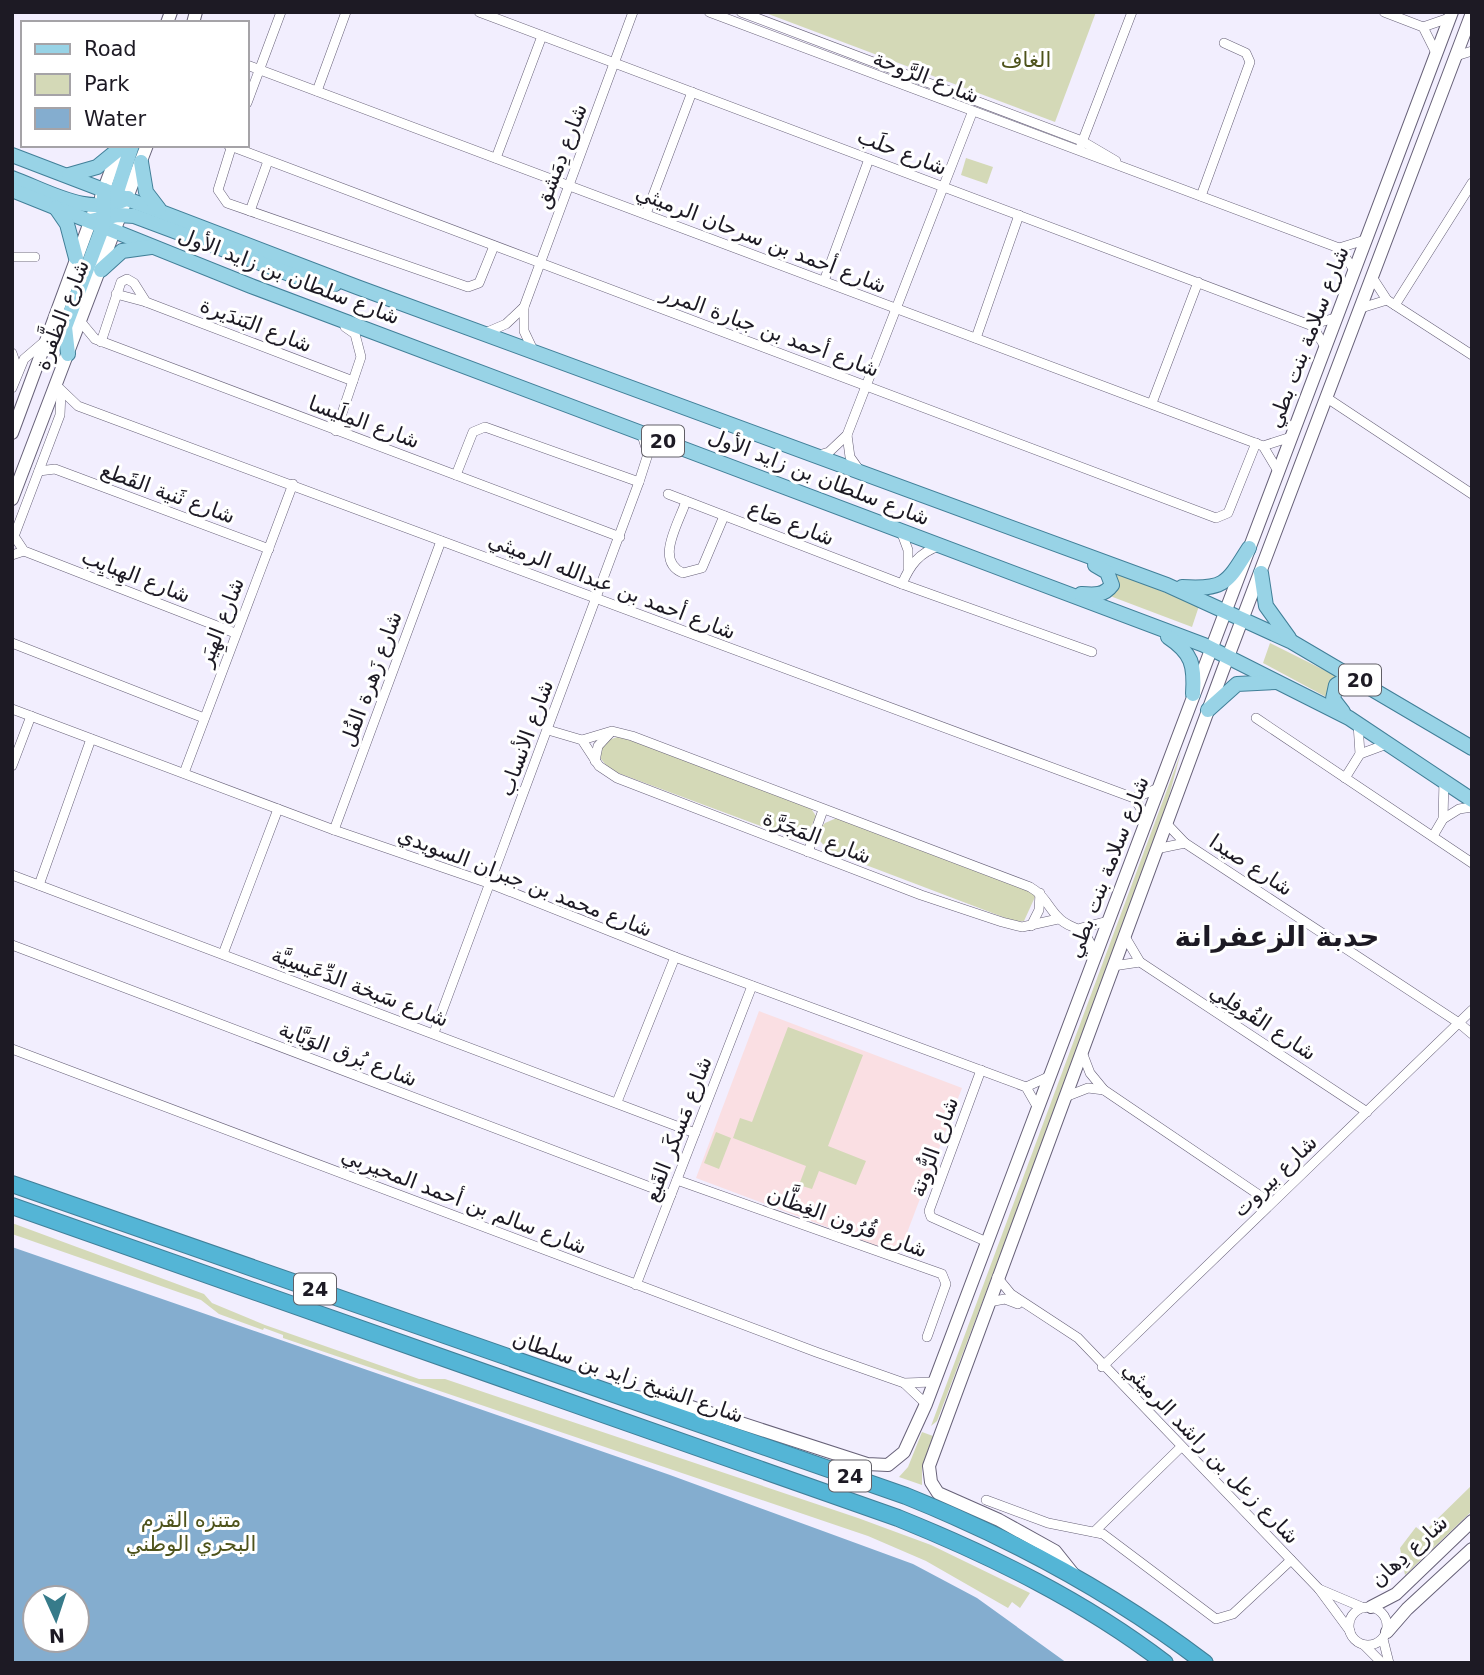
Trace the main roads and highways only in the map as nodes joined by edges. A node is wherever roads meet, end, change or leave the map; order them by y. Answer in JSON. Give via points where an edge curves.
{"nodes":[{"id":1,"x":1472,"y":13,"type":"edge"},
{"id":2,"x":1450,"y":15,"type":"edge"},
{"id":3,"x":123,"y":147,"type":"edge"},
{"id":4,"x":124,"y":147,"type":"edge"},
{"id":5,"x":147,"y":147,"type":"edge"},
{"id":6,"x":12,"y":155,"type":"edge"},
{"id":7,"x":141,"y":162,"type":"junction"},
{"id":8,"x":67,"y":175,"type":"junction"},
{"id":9,"x":12,"y":178,"type":"edge"},
{"id":10,"x":12,"y":190,"type":"edge"},
{"id":11,"x":55,"y":207,"type":"junction"},
{"id":12,"x":160,"y":210,"type":"junction"},
{"id":13,"x":109,"y":211,"type":"junction"},
{"id":14,"x":158,"y":248,"type":"junction"},
{"id":15,"x":232,"y":253,"type":"junction"},
{"id":16,"x":76,"y":258,"type":"junction"},
{"id":17,"x":101,"y":270,"type":"junction"},
{"id":18,"x":251,"y":286,"type":"junction"},
{"id":19,"x":357,"y":287,"type":"junction"},
{"id":20,"x":70,"y":348,"type":"junction"},
{"id":21,"x":12,"y":433,"type":"edge"},
{"id":22,"x":12,"y":499,"type":"edge"},
{"id":23,"x":1065,"y":547,"type":"junction"},
{"id":24,"x":1248,"y":548,"type":"junction"},
{"id":25,"x":1261,"y":573,"type":"junction"},
{"id":26,"x":1167,"y":586,"type":"junction"},
{"id":27,"x":1069,"y":593,"type":"junction"},
{"id":28,"x":1225,"y":610,"type":"junction"},
{"id":29,"x":1244,"y":618,"type":"junction"},
{"id":30,"x":1158,"y":630,"type":"junction"},
{"id":31,"x":1292,"y":642,"type":"junction"},
{"id":32,"x":1212,"y":648,"type":"junction"},
{"id":33,"x":1228,"y":656,"type":"junction"},
{"id":34,"x":1283,"y":682,"type":"junction"},
{"id":35,"x":1194,"y":694,"type":"junction"},
{"id":36,"x":1384,"y":694,"type":"junction"},
{"id":37,"x":1208,"y":710,"type":"junction"},
{"id":38,"x":1354,"y":721,"type":"junction"},
{"id":39,"x":1472,"y":748,"type":"edge"},
{"id":40,"x":1472,"y":800,"type":"edge"},
{"id":41,"x":12,"y":1184,"type":"edge"},
{"id":42,"x":12,"y":1206,"type":"edge"},
{"id":43,"x":618,"y":1395,"type":"junction"},
{"id":44,"x":920,"y":1417,"type":"junction"},
{"id":45,"x":944,"y":1420,"type":"junction"},
{"id":46,"x":1472,"y":1521,"type":"edge"},
{"id":47,"x":1472,"y":1549,"type":"edge"},
{"id":48,"x":1075,"y":1576,"type":"junction"},
{"id":49,"x":1368,"y":1607,"type":"road end"},
{"id":50,"x":1385,"y":1636,"type":"road end"},
{"id":51,"x":1165,"y":1663,"type":"edge"},
{"id":52,"x":1205,"y":1663,"type":"edge"}],
"edges":[{"from":1,"to":25,"type":"main road","name":"شارع سلامة بنت بطي"},
{"from":2,"to":24,"type":"main road","name":"شارع سلامة بنت بطي"},
{"from":3,"to":8,"type":"main road","via":[[97,167]]},
{"from":4,"to":13,"type":"main road"},
{"from":5,"to":7,"type":"main road","name":"شارع الظَّفرة"},
{"from":6,"to":8,"type":"main road","name":"شارع سلطان بن زايد الأول","number":"20"},
{"from":7,"to":12,"type":"main road","via":[[146,192]]},
{"from":7,"to":13,"type":"main road","name":"شارع الظَّفرة"},
{"from":8,"to":13,"type":"main road","name":"شارع سلطان بن زايد الأول","number":"20"},
{"from":9,"to":13,"type":"main road"},
{"from":10,"to":11,"type":"main road","name":"شارع سلطان بن زايد الأول","number":"20"},
{"from":11,"to":13,"type":"main road","name":"شارع سلطان بن زايد الأول","number":"20"},
{"from":11,"to":16,"type":"main road","via":[[68,224]]},
{"from":12,"to":13,"type":"main road","name":"شارع سلطان بن زايد الأول","number":"20"},
{"from":12,"to":19,"type":"main road","name":"شارع سلطان بن زايد الأول","number":"20"},
{"from":13,"to":14,"type":"main road","name":"شارع سلطان بن زايد الأول","number":"20"},
{"from":13,"to":15,"type":"main road"},
{"from":13,"to":16,"type":"main road","name":"شارع الظَّفرة"},
{"from":13,"to":17,"type":"main road","name":"شارع الظَّفرة"},
{"from":13,"to":20,"type":"main road","via":[[65,327]]},
{"from":14,"to":17,"type":"main road","via":[[122,251]]},
{"from":14,"to":18,"type":"main road","name":"شارع سلطان بن زايد الأول","number":"20"},
{"from":15,"to":18,"type":"main road","via":[[226,255],[225,264]]},
{"from":15,"to":19,"type":"main road","via":[[308,281]]},
{"from":16,"to":21,"type":"main road","name":"شارع الظَّفرة"},
{"from":17,"to":20,"type":"main road","name":"شارع الظَّفرة"},
{"from":18,"to":27,"type":"main road","name":"شارع سلطان بن زايد الأول","number":"20"},
{"from":19,"to":23,"type":"main road","name":"شارع سلطان بن زايد الأول","number":"20"},
{"from":20,"to":22,"type":"main road","name":"شارع الظَّفرة"},
{"from":23,"to":26,"type":"main road","name":"شارع سلطان بن زايد الأول","number":"20"},
{"from":23,"to":27,"type":"main road","via":[[1107,572],[1112,585],[1099,595]]},
{"from":24,"to":26,"type":"main road","via":[[1229,579],[1218,587]]},
{"from":24,"to":28,"type":"main road","name":"شارع سلامة بنت بطي"},
{"from":25,"to":29,"type":"main road","name":"شارع سلامة بنت بطي"},
{"from":25,"to":31,"type":"main road","via":[[1266,606]]},
{"from":26,"to":28,"type":"main road","name":"شارع سلطان بن زايد الأول","number":"20"},
{"from":27,"to":30,"type":"main road","name":"شارع سلطان بن زايد الأول","number":"20"},
{"from":28,"to":29,"type":"main road","name":"شارع سلطان بن زايد الأول","number":"20"},
{"from":28,"to":32,"type":"main road","name":"شارع سلامة بنت بطي"},
{"from":29,"to":31,"type":"main road","name":"شارع سلطان بن زايد الأول","number":"20"},
{"from":29,"to":33,"type":"main road","name":"شارع سلامة بنت بطي"},
{"from":30,"to":32,"type":"main road","name":"شارع سلطان بن زايد الأول","number":"20"},
{"from":30,"to":35,"type":"main road","via":[[1194,661]]},
{"from":31,"to":36,"type":"main road","name":"شارع سلطان بن زايد الأول","number":"20"},
{"from":32,"to":33,"type":"main road","name":"شارع سلطان بن زايد الأول","number":"20"},
{"from":32,"to":35,"type":"main road","name":"شارع سلامة بنت بطي"},
{"from":33,"to":34,"type":"main road","name":"شارع سلطان بن زايد الأول","number":"20"},
{"from":33,"to":37,"type":"main road","name":"شارع سلامة بنت بطي"},
{"from":34,"to":37,"type":"main road","via":[[1237,684]]},
{"from":34,"to":38,"type":"main road","name":"شارع سلطان بن زايد الأول","number":"20"},
{"from":35,"to":44,"type":"main road","name":"شارع سلامة بنت بطي"},
{"from":36,"to":38,"type":"main road","via":[[1350,682],[1336,685],[1334,699]]},
{"from":36,"to":39,"type":"main road","name":"شارع سلطان بن زايد الأول","number":"20"},
{"from":37,"to":45,"type":"main road","name":"شارع سلامة بنت بطي"},
{"from":38,"to":40,"type":"main road","name":"شارع سلطان بن زايد الأول","number":"20"},
{"from":41,"to":43,"type":"highway","name":"شارع الشيخ زايد بن سلطان","number":"24"},
{"from":42,"to":51,"type":"highway","name":"شارع الشيخ زايد بن سلطان","number":"24","via":[[898,1518],[1049,1588]]},
{"from":43,"to":44,"type":"main road","name":"شارع سلامة بنت بطي","via":[[682,1404],[878,1466],[900,1459]]},
{"from":43,"to":48,"type":"highway","name":"شارع الشيخ زايد بن سلطان","number":"24","via":[[906,1496],[1010,1541]]},
{"from":44,"to":45,"type":"main road","via":[[926,1430]]},
{"from":45,"to":48,"type":"main road","name":"شارع سلامة بنت بطي","via":[[929,1466],[934,1488],[945,1498],[999,1520],[1055,1551]]},
{"from":46,"to":49,"type":"main road","name":"شارع دِهان","via":[[1396,1594]]},
{"from":47,"to":50,"type":"main road","name":"شارع دِهان","via":[[1407,1609]]},
{"from":48,"to":52,"type":"highway","name":"شارع الشيخ زايد بن سلطان","number":"24"}]}
